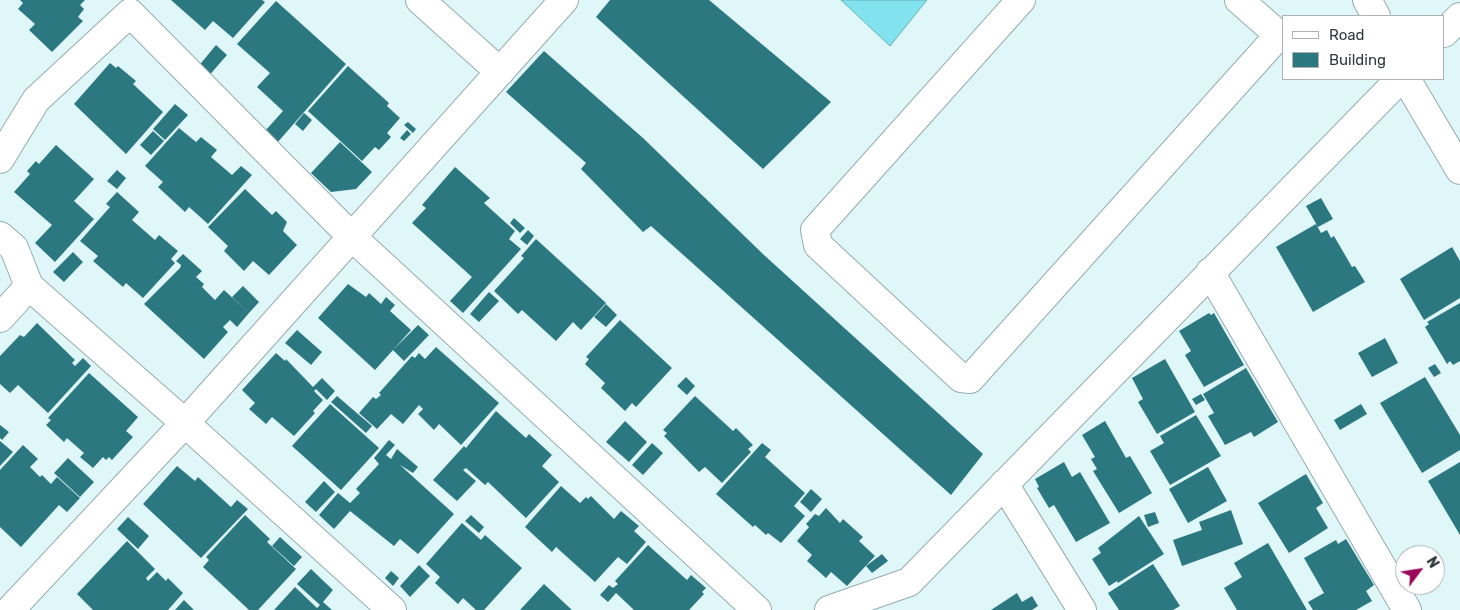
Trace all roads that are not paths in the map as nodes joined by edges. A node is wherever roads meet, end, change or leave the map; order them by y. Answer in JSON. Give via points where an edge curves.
{"nodes":[{"id":1,"x":420,"y":0,"type":"edge"},
{"id":2,"x":564,"y":0,"type":"edge"},
{"id":3,"x":1021,"y":0,"type":"edge"},
{"id":4,"x":1239,"y":0,"type":"edge"},
{"id":5,"x":1367,"y":0,"type":"edge"},
{"id":6,"x":1375,"y":15,"type":"edge"},
{"id":7,"x":1460,"y":17,"type":"edge"},
{"id":8,"x":1445,"y":32,"type":"edge"},
{"id":9,"x":500,"y":72,"type":"junction"},
{"id":10,"x":1399,"y":80,"type":"edge"},
{"id":11,"x":1407,"y":80,"type":"edge"},
{"id":12,"x":1,"y":154,"type":"edge"},
{"id":13,"x":1460,"y":170,"type":"edge"},
{"id":14,"x":0,"y":236,"type":"edge"},
{"id":15,"x":352,"y":237,"type":"junction"},
{"id":16,"x":1210,"y":272,"type":"junction"},
{"id":17,"x":29,"y":286,"type":"junction"},
{"id":18,"x":0,"y":318,"type":"edge"},
{"id":19,"x":185,"y":423,"type":"junction"},
{"id":20,"x":1004,"y":484,"type":"junction"},
{"id":21,"x":11,"y":605,"type":"edge"},
{"id":22,"x":392,"y":610,"type":"edge"},
{"id":23,"x":756,"y":610,"type":"edge"},
{"id":24,"x":829,"y":610,"type":"edge"},
{"id":25,"x":1082,"y":610,"type":"edge"},
{"id":26,"x":1406,"y":610,"type":"edge"}],
"edges":[{"from":1,"to":9,"type":"street"},
{"from":2,"to":9,"type":"street"},
{"from":3,"to":4,"type":"street","via":[[815,230],[818,245],[961,378],[970,379],[1279,35]]},
{"from":5,"to":6,"type":"street"},
{"from":7,"to":8,"type":"street"},
{"from":9,"to":15,"type":"street"},
{"from":10,"to":16,"type":"street"},
{"from":11,"to":13,"type":"street"},
{"from":12,"to":15,"type":"street","via":[[36,100],[130,13]]},
{"from":14,"to":17,"type":"street","via":[[14,248]]},
{"from":15,"to":19,"type":"street"},
{"from":15,"to":23,"type":"street"},
{"from":16,"to":20,"type":"street"},
{"from":16,"to":26,"type":"street"},
{"from":17,"to":18,"type":"street"},
{"from":17,"to":19,"type":"street"},
{"from":19,"to":21,"type":"street"},
{"from":19,"to":22,"type":"street"},
{"from":20,"to":24,"type":"street","via":[[909,582]]},
{"from":20,"to":25,"type":"street"}]}
